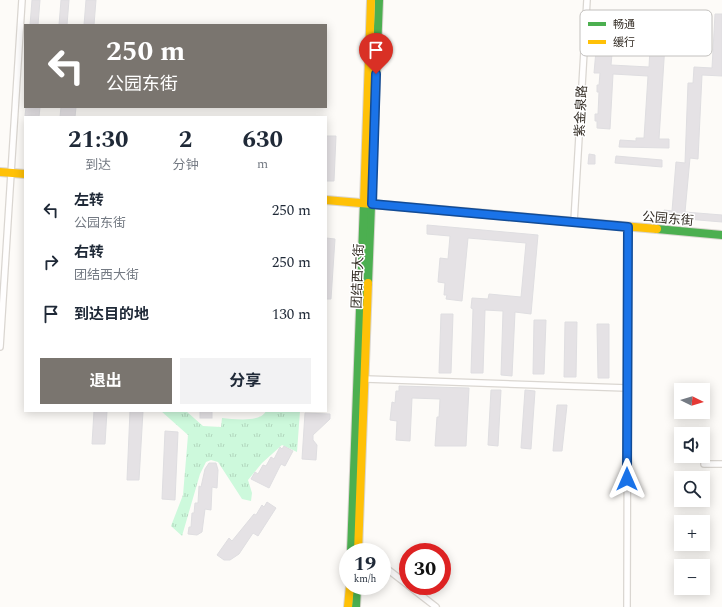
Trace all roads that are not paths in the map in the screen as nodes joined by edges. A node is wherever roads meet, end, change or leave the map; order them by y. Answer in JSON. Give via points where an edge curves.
{"nodes":[{"id":1,"x":22,"y":0,"type":"edge"},
{"id":2,"x":371,"y":0,"type":"edge"},
{"id":3,"x":379,"y":0,"type":"edge"},
{"id":4,"x":587,"y":0,"type":"edge"},
{"id":5,"x":586,"y":10,"type":"edge"},
{"id":6,"x":584,"y":56,"type":"edge"},
{"id":7,"x":0,"y":172,"type":"edge"},
{"id":8,"x":10,"y":173,"type":"junction"},
{"id":9,"x":24,"y":174,"type":"edge"},
{"id":10,"x":327,"y":200,"type":"edge"},
{"id":11,"x":368,"y":204,"type":"junction"},
{"id":12,"x":574,"y":222,"type":"junction"},
{"id":13,"x":628,"y":227,"type":"junction"},
{"id":14,"x":722,"y":235,"type":"edge"},
{"id":15,"x":0,"y":347,"type":"edge"},
{"id":16,"x":366,"y":378,"type":"junction"},
{"id":17,"x":628,"y":388,"type":"junction"},
{"id":18,"x":704,"y":464,"type":"dead end"},
{"id":19,"x":722,"y":464,"type":"edge"},
{"id":20,"x":351,"y":543,"type":"edge"},
{"id":21,"x":361,"y":543,"type":"edge"},
{"id":22,"x":391,"y":572,"type":"edge"},
{"id":23,"x":399,"y":579,"type":"edge"},
{"id":24,"x":349,"y":595,"type":"edge"},
{"id":25,"x":357,"y":595,"type":"edge"},
{"id":26,"x":420,"y":595,"type":"edge"},
{"id":27,"x":348,"y":607,"type":"edge"},
{"id":28,"x":356,"y":607,"type":"edge"},
{"id":29,"x":436,"y":607,"type":"edge"},
{"id":30,"x":627,"y":607,"type":"edge"}],
"edges":[{"from":1,"to":8,"type":"street"},
{"from":2,"to":11,"type":"main road","name":"团结西大街"},
{"from":3,"to":11,"type":"main road","name":"团结西大街"},
{"from":4,"to":5,"type":"street","name":"紫金泉路"},
{"from":6,"to":12,"type":"street","name":"紫金泉路"},
{"from":7,"to":8,"type":"main road"},
{"from":8,"to":9,"type":"main road"},
{"from":8,"to":15,"type":"street"},
{"from":10,"to":11,"type":"main road","name":"公园东街"},
{"from":11,"to":12,"type":"main road","name":"公园东街"},
{"from":11,"to":16,"type":"main road","name":"团结西大街"},
{"from":11,"to":20,"type":"main road","name":"团结西大街"},
{"from":12,"to":13,"type":"main road","name":"公园东街"},
{"from":13,"to":14,"type":"main road","name":"公园东街"},
{"from":13,"to":17,"type":"street"},
{"from":16,"to":17,"type":"street"},
{"from":16,"to":21,"type":"main road","name":"团结西大街"},
{"from":17,"to":30,"type":"street"},
{"from":18,"to":19,"type":"street"},
{"from":22,"to":23,"type":"street"},
{"from":24,"to":27,"type":"main road"},
{"from":25,"to":28,"type":"main road"},
{"from":26,"to":29,"type":"street"}]}
